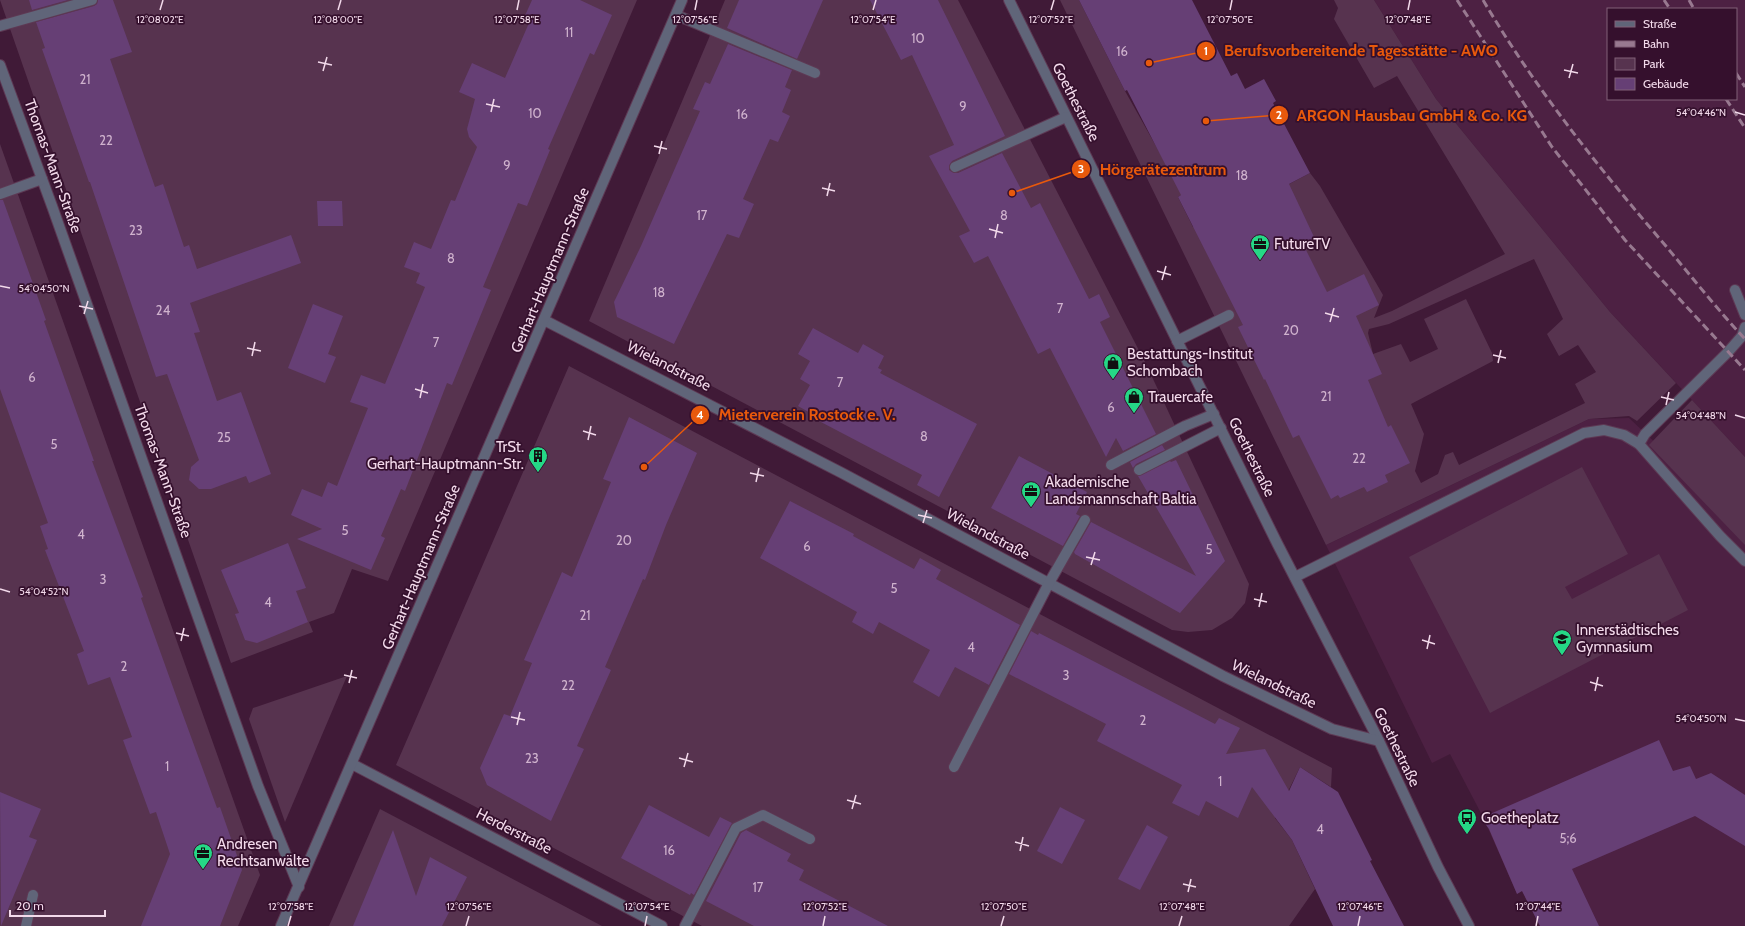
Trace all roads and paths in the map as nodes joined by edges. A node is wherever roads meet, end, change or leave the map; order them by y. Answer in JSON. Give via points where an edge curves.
{"nodes":[{"id":1,"x":92,"y":0,"type":"edge"},
{"id":2,"x":682,"y":0,"type":"edge"},
{"id":3,"x":1008,"y":0,"type":"edge"},
{"id":4,"x":676,"y":15,"type":"junction"},
{"id":5,"x":0,"y":26,"type":"edge"},
{"id":6,"x":0,"y":65,"type":"edge"},
{"id":7,"x":815,"y":73,"type":"dead end"},
{"id":8,"x":1066,"y":117,"type":"junction"},
{"id":9,"x":955,"y":168,"type":"dead end"},
{"id":10,"x":42,"y":179,"type":"junction"},
{"id":11,"x":0,"y":194,"type":"edge"},
{"id":12,"x":1735,"y":290,"type":"dead end"},
{"id":13,"x":1229,"y":315,"type":"dead end"},
{"id":14,"x":1745,"y":315,"type":"edge"},
{"id":15,"x":544,"y":320,"type":"junction"},
{"id":16,"x":1745,"y":327,"type":"edge"},
{"id":17,"x":1178,"y":341,"type":"junction"},
{"id":18,"x":1214,"y":414,"type":"junction"},
{"id":19,"x":1221,"y":428,"type":"junction"},
{"id":20,"x":1639,"y":444,"type":"junction"},
{"id":21,"x":1111,"y":465,"type":"dead end"},
{"id":22,"x":1139,"y":470,"type":"dead end"},
{"id":23,"x":1085,"y":520,"type":"dead end"},
{"id":24,"x":1745,"y":561,"type":"edge"},
{"id":25,"x":1295,"y":577,"type":"junction"},
{"id":26,"x":1049,"y":583,"type":"junction"},
{"id":27,"x":1379,"y":741,"type":"junction"},
{"id":28,"x":352,"y":764,"type":"junction"},
{"id":29,"x":954,"y":767,"type":"dead end"},
{"id":30,"x":810,"y":839,"type":"dead end"},
{"id":31,"x":299,"y":887,"type":"junction"},
{"id":32,"x":33,"y":895,"type":"dead end"},
{"id":33,"x":26,"y":926,"type":"edge"},
{"id":34,"x":281,"y":926,"type":"edge"},
{"id":35,"x":662,"y":926,"type":"edge"},
{"id":36,"x":686,"y":926,"type":"edge"},
{"id":37,"x":1469,"y":926,"type":"edge"}],
"edges":[{"from":1,"to":5,"type":"street"},
{"from":2,"to":4,"type":"street","name":"Gerhart-Hauptmann-Straße"},
{"from":3,"to":8,"type":"street","name":"Goethestraße"},
{"from":4,"to":7,"type":"street"},
{"from":4,"to":15,"type":"street","name":"Gerhart-Hauptmann-Straße"},
{"from":6,"to":10,"type":"street","name":"Thomas-Mann-Straße"},
{"from":8,"to":9,"type":"street"},
{"from":8,"to":17,"type":"street","name":"Goethestraße"},
{"from":10,"to":11,"type":"street"},
{"from":10,"to":31,"type":"street","name":"Thomas-Mann-Straße","via":[[258,786]]},
{"from":12,"to":14,"type":"street"},
{"from":13,"to":17,"type":"street"},
{"from":15,"to":26,"type":"street","name":"Wielandstraße","via":[[835,469]]},
{"from":15,"to":28,"type":"street","name":"Gerhart-Hauptmann-Straße"},
{"from":16,"to":20,"type":"street","via":[[1742,336],[1728,352],[1645,434]]},
{"from":17,"to":18,"type":"street","name":"Goethestraße"},
{"from":18,"to":19,"type":"street","name":"Goethestraße"},
{"from":18,"to":21,"type":"street"},
{"from":19,"to":22,"type":"street"},
{"from":19,"to":25,"type":"street","name":"Goethestraße"},
{"from":20,"to":24,"type":"street"},
{"from":20,"to":25,"type":"street","via":[[1624,435],[1604,430],[1584,433]]},
{"from":23,"to":26,"type":"street"},
{"from":25,"to":27,"type":"street","name":"Goethestraße"},
{"from":26,"to":27,"type":"street","name":"Wielandstraße","via":[[1223,676],[1332,729]]},
{"from":26,"to":29,"type":"street"},
{"from":27,"to":37,"type":"street","name":"Goethestraße"},
{"from":28,"to":31,"type":"street","name":"Gerhart-Hauptmann-Straße"},
{"from":28,"to":35,"type":"street","name":"Herderstraße"},
{"from":30,"to":36,"type":"street","via":[[763,815],[736,828]]},
{"from":31,"to":34,"type":"street","name":"Gerhart-Hauptmann-Straße"},
{"from":32,"to":33,"type":"street"}]}
